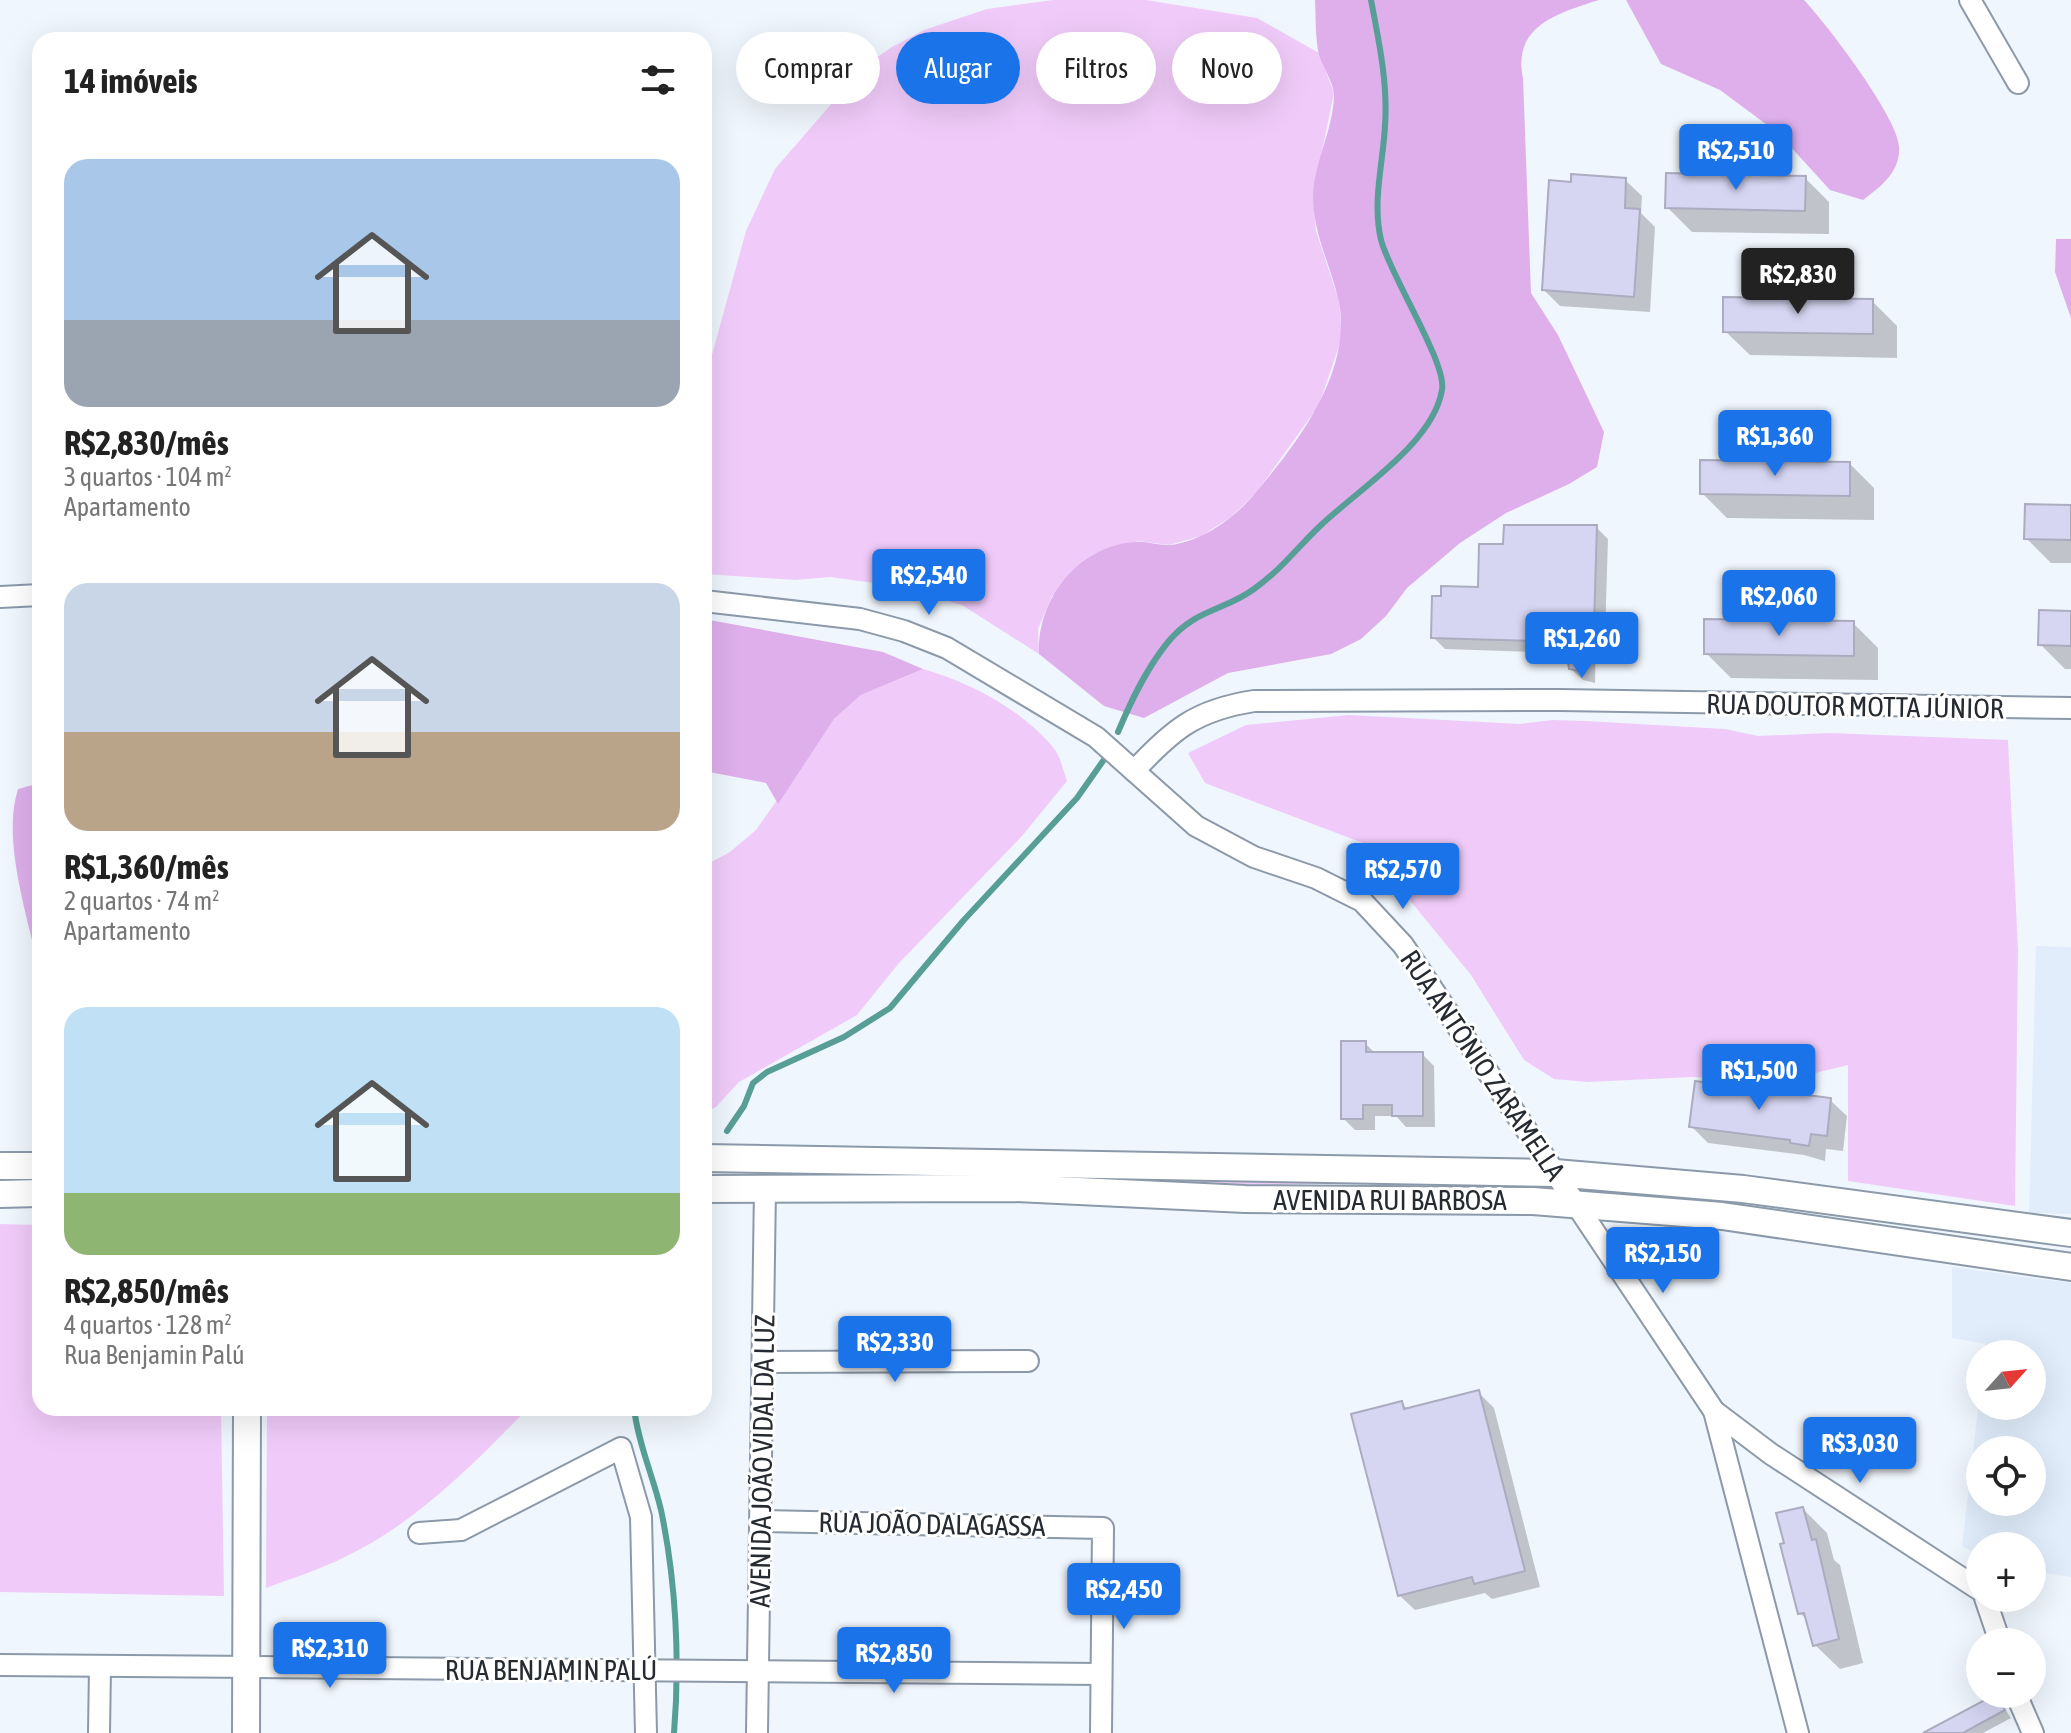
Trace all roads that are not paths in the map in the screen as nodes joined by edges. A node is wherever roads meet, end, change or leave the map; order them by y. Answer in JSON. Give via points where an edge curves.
{"nodes":[{"id":1,"x":1979,"y":3,"type":"edge"},
{"id":2,"x":2018,"y":83,"type":"dead end"},
{"id":3,"x":32,"y":595,"type":"edge"},
{"id":4,"x":0,"y":597,"type":"edge"},
{"id":5,"x":712,"y":602,"type":"edge"},
{"id":6,"x":2071,"y":708,"type":"edge"},
{"id":7,"x":1134,"y":771,"type":"junction"},
{"id":8,"x":716,"y":1158,"type":"edge"},
{"id":9,"x":0,"y":1166,"type":"edge"},
{"id":10,"x":32,"y":1166,"type":"edge"},
{"id":11,"x":1555,"y":1173,"type":"junction"},
{"id":12,"x":765,"y":1188,"type":"junction"},
{"id":13,"x":716,"y":1189,"type":"edge"},
{"id":14,"x":32,"y":1193,"type":"edge"},
{"id":15,"x":0,"y":1194,"type":"edge"},
{"id":16,"x":1576,"y":1203,"type":"junction"},
{"id":17,"x":2071,"y":1233,"type":"edge"},
{"id":18,"x":2071,"y":1267,"type":"edge"},
{"id":19,"x":1028,"y":1361,"type":"dead end"},
{"id":20,"x":763,"y":1362,"type":"junction"},
{"id":21,"x":1714,"y":1411,"type":"junction"},
{"id":22,"x":247,"y":1416,"type":"edge"},
{"id":23,"x":761,"y":1521,"type":"junction"},
{"id":24,"x":419,"y":1533,"type":"dead end"},
{"id":25,"x":1966,"y":1581,"type":"edge"},
{"id":26,"x":0,"y":1665,"type":"edge"},
{"id":27,"x":100,"y":1666,"type":"junction"},
{"id":28,"x":246,"y":1667,"type":"junction"},
{"id":29,"x":652,"y":1670,"type":"junction"},
{"id":30,"x":760,"y":1671,"type":"junction"},
{"id":31,"x":1101,"y":1674,"type":"junction"},
{"id":32,"x":2022,"y":1708,"type":"edge"},
{"id":33,"x":99,"y":1733,"type":"edge"},
{"id":34,"x":246,"y":1733,"type":"edge"},
{"id":35,"x":646,"y":1733,"type":"edge"},
{"id":36,"x":757,"y":1733,"type":"edge"},
{"id":37,"x":1101,"y":1733,"type":"edge"},
{"id":38,"x":1798,"y":1733,"type":"edge"},
{"id":39,"x":2033,"y":1733,"type":"edge"}],
"edges":[{"from":1,"to":2,"type":"street"},
{"from":3,"to":4,"type":"street"},
{"from":5,"to":7,"type":"street","name":"RUA ANTÔNIO ZARAMELLA","via":[[860,619],[947,648],[1066,719]]},
{"from":6,"to":7,"type":"street","name":"RUA DOUTOR MOTTA JÚNIOR","via":[[1254,701],[1193,717]]},
{"from":7,"to":11,"type":"street","name":"RUA ANTÔNIO ZARAMELLA","via":[[1171,806],[1224,842],[1343,890],[1382,920]]},
{"from":8,"to":11,"type":"main road","name":"AVENIDA RUI BARBOSA"},
{"from":9,"to":10,"type":"main road"},
{"from":11,"to":16,"type":"street","name":"RUA ANTÔNIO ZARAMELLA"},
{"from":11,"to":17,"type":"main road","name":"AVENIDA RUI BARBOSA","via":[[1743,1189]]},
{"from":12,"to":13,"type":"main road","name":"AVENIDA RUI BARBOSA"},
{"from":12,"to":16,"type":"main road","name":"AVENIDA RUI BARBOSA","via":[[1014,1188],[1245,1199]]},
{"from":12,"to":20,"type":"street","name":"AVENIDA JOÃO VIDAL DA LUZ"},
{"from":14,"to":15,"type":"main road"},
{"from":16,"to":18,"type":"main road","name":"AVENIDA RUI BARBOSA","via":[[1750,1219]]},
{"from":16,"to":21,"type":"street","name":"RUA ANTÔNIO ZARAMELLA"},
{"from":19,"to":20,"type":"street"},
{"from":20,"to":23,"type":"street","name":"AVENIDA JOÃO VIDAL DA LUZ"},
{"from":21,"to":25,"type":"street"},
{"from":21,"to":38,"type":"street"},
{"from":22,"to":28,"type":"main road"},
{"from":23,"to":30,"type":"street","name":"AVENIDA JOÃO VIDAL DA LUZ"},
{"from":23,"to":31,"type":"street","name":"RUA JOÃO DALAGASSA","via":[[1103,1528]]},
{"from":24,"to":29,"type":"street","via":[[469,1527],[621,1448],[641,1517]]},
{"from":26,"to":27,"type":"street","name":"RUA BENJAMIN PALÚ"},
{"from":27,"to":28,"type":"street","name":"RUA BENJAMIN PALÚ"},
{"from":27,"to":33,"type":"street"},
{"from":28,"to":29,"type":"street","name":"RUA BENJAMIN PALÚ"},
{"from":28,"to":34,"type":"main road"},
{"from":29,"to":30,"type":"street","name":"RUA BENJAMIN PALÚ"},
{"from":29,"to":35,"type":"street"},
{"from":30,"to":31,"type":"street","name":"RUA BENJAMIN PALÚ"},
{"from":30,"to":36,"type":"street","name":"AVENIDA JOÃO VIDAL DA LUZ"},
{"from":31,"to":37,"type":"street"},
{"from":32,"to":39,"type":"street"}]}
